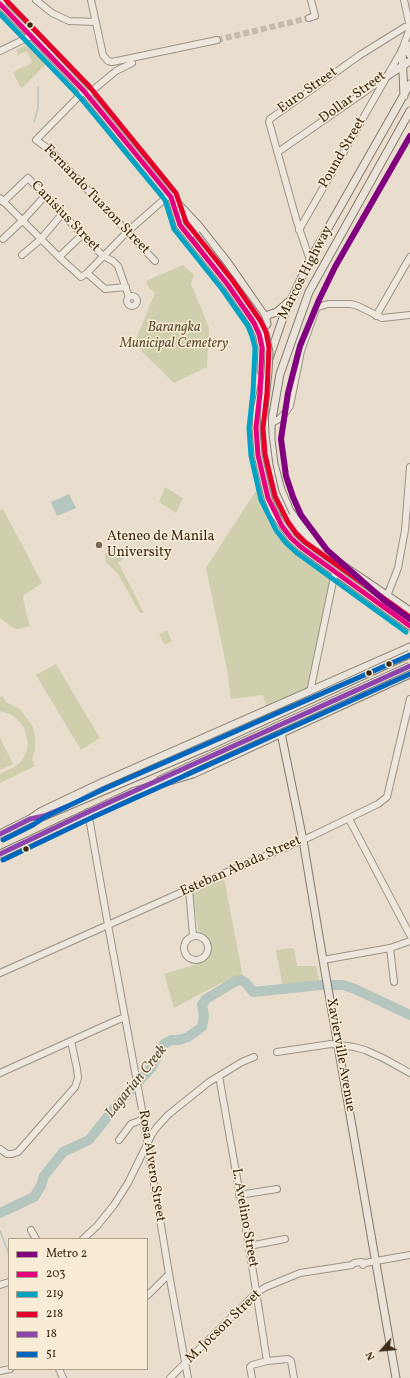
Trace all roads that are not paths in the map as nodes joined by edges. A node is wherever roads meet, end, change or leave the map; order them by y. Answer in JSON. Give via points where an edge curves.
{"nodes":[{"id":1,"x":5,"y":0,"type":"edge"},
{"id":2,"x":36,"y":0,"type":"edge"},
{"id":3,"x":91,"y":0,"type":"edge"},
{"id":4,"x":311,"y":0,"type":"edge"},
{"id":5,"x":404,"y":0,"type":"edge"},
{"id":6,"x":0,"y":5,"type":"edge"},
{"id":7,"x":312,"y":17,"type":"dead end"},
{"id":8,"x":96,"y":22,"type":"junction"},
{"id":9,"x":410,"y":28,"type":"edge"},
{"id":10,"x":31,"y":36,"type":"junction"},
{"id":11,"x":217,"y":40,"type":"tunnel mouth"},
{"id":12,"x":410,"y":45,"type":"edge"},
{"id":13,"x":402,"y":50,"type":"junction"},
{"id":14,"x":0,"y":51,"type":"edge"},
{"id":15,"x":410,"y":55,"type":"edge"},
{"id":16,"x":410,"y":60,"type":"edge"},
{"id":17,"x":132,"y":63,"type":"dead end"},
{"id":18,"x":403,"y":66,"type":"junction"},
{"id":19,"x":389,"y":75,"type":"junction"},
{"id":20,"x":403,"y":76,"type":"junction"},
{"id":21,"x":410,"y":84,"type":"edge"},
{"id":22,"x":86,"y":93,"type":"junction"},
{"id":23,"x":404,"y":96,"type":"junction"},
{"id":24,"x":410,"y":111,"type":"edge"},
{"id":25,"x":278,"y":152,"type":"junction"},
{"id":26,"x":45,"y":196,"type":"junction"},
{"id":27,"x":170,"y":196,"type":"junction"},
{"id":28,"x":2,"y":200,"type":"edge"},
{"id":29,"x":62,"y":214,"type":"junction"},
{"id":30,"x":22,"y":220,"type":"junction"},
{"id":31,"x":299,"y":230,"type":"junction"},
{"id":32,"x":128,"y":232,"type":"junction"},
{"id":33,"x":82,"y":234,"type":"junction"},
{"id":34,"x":3,"y":239,"type":"dead end"},
{"id":35,"x":41,"y":239,"type":"junction"},
{"id":36,"x":22,"y":255,"type":"dead end"},
{"id":37,"x":103,"y":256,"type":"junction"},
{"id":38,"x":59,"y":257,"type":"junction"},
{"id":39,"x":410,"y":257,"type":"edge"},
{"id":40,"x":310,"y":260,"type":"junction"},
{"id":41,"x":155,"y":261,"type":"dead end"},
{"id":42,"x":87,"y":273,"type":"junction"},
{"id":43,"x":126,"y":287,"type":"junction"},
{"id":44,"x":294,"y":295,"type":"junction"},
{"id":45,"x":129,"y":297,"type":"dead end"},
{"id":46,"x":374,"y":314,"type":"junction"},
{"id":47,"x":410,"y":315,"type":"edge"},
{"id":48,"x":265,"y":316,"type":"junction"},
{"id":49,"x":254,"y":323,"type":"junction"},
{"id":50,"x":260,"y":393,"type":"junction"},
{"id":51,"x":272,"y":423,"type":"junction"},
{"id":52,"x":410,"y":467,"type":"edge"},
{"id":53,"x":407,"y":531,"type":"edge"},
{"id":54,"x":318,"y":547,"type":"junction"},
{"id":55,"x":335,"y":572,"type":"junction"},
{"id":56,"x":387,"y":596,"type":"junction"},
{"id":57,"x":410,"y":611,"type":"edge"},
{"id":58,"x":410,"y":626,"type":"edge"},
{"id":59,"x":410,"y":647,"type":"edge"},
{"id":60,"x":410,"y":654,"type":"edge"},
{"id":61,"x":379,"y":661,"type":"junction"},
{"id":62,"x":410,"y":666,"type":"edge"},
{"id":63,"x":351,"y":673,"type":"junction"},
{"id":64,"x":410,"y":674,"type":"edge"},
{"id":65,"x":389,"y":684,"type":"junction"},
{"id":66,"x":310,"y":692,"type":"junction"},
{"id":67,"x":362,"y":696,"type":"junction"},
{"id":68,"x":410,"y":699,"type":"edge"},
{"id":69,"x":281,"y":733,"type":"junction"},
{"id":70,"x":132,"y":792,"type":"junction"},
{"id":71,"x":88,"y":812,"type":"junction"},
{"id":72,"x":30,"y":819,"type":"junction"},
{"id":73,"x":349,"y":819,"type":"junction"},
{"id":74,"x":0,"y":834,"type":"edge"},
{"id":75,"x":303,"y":840,"type":"junction"},
{"id":76,"x":0,"y":854,"type":"edge"},
{"id":77,"x":189,"y":889,"type":"junction"},
{"id":78,"x":108,"y":925,"type":"junction"},
{"id":79,"x":410,"y":935,"type":"edge"},
{"id":80,"x":193,"y":936,"type":"dead end"},
{"id":81,"x":410,"y":941,"type":"edge"},
{"id":82,"x":390,"y":948,"type":"junction"},
{"id":83,"x":322,"y":960,"type":"junction"},
{"id":84,"x":0,"y":973,"type":"edge"},
{"id":85,"x":394,"y":982,"type":"dead end"},
{"id":86,"x":125,"y":1017,"type":"junction"},
{"id":87,"x":71,"y":1041,"type":"junction"},
{"id":88,"x":338,"y":1046,"type":"junction"},
{"id":89,"x":277,"y":1052,"type":"dead end"},
{"id":90,"x":254,"y":1057,"type":"dead end"},
{"id":91,"x":0,"y":1073,"type":"edge"},
{"id":92,"x":410,"y":1073,"type":"edge"},
{"id":93,"x":218,"y":1076,"type":"junction"},
{"id":94,"x":144,"y":1119,"type":"junction"},
{"id":95,"x":119,"y":1140,"type":"dead end"},
{"id":96,"x":148,"y":1142,"type":"junction"},
{"id":97,"x":0,"y":1149,"type":"edge"},
{"id":98,"x":277,"y":1189,"type":"dead end"},
{"id":99,"x":239,"y":1195,"type":"junction"},
{"id":100,"x":31,"y":1230,"type":"dead end"},
{"id":101,"x":35,"y":1238,"type":"edge"},
{"id":102,"x":84,"y":1238,"type":"edge"},
{"id":103,"x":285,"y":1239,"type":"dead end"},
{"id":104,"x":249,"y":1246,"type":"junction"},
{"id":105,"x":410,"y":1255,"type":"edge"},
{"id":106,"x":375,"y":1262,"type":"junction"},
{"id":107,"x":169,"y":1274,"type":"junction"},
{"id":108,"x":256,"y":1293,"type":"junction"},
{"id":109,"x":148,"y":1295,"type":"edge"},
{"id":110,"x":267,"y":1361,"type":"junction"},
{"id":111,"x":185,"y":1364,"type":"junction"},
{"id":112,"x":170,"y":1378,"type":"edge"},
{"id":113,"x":188,"y":1378,"type":"edge"},
{"id":114,"x":252,"y":1378,"type":"edge"},
{"id":115,"x":294,"y":1378,"type":"edge"},
{"id":116,"x":396,"y":1378,"type":"edge"}],
"edges":[{"from":1,"to":6,"type":"street"},
{"from":2,"to":8,"type":"street","via":[[52,13],[70,21]]},
{"from":3,"to":8,"type":"street"},
{"from":4,"to":7,"type":"street"},
{"from":5,"to":9,"type":"street"},
{"from":6,"to":10,"type":"main road"},
{"from":8,"to":11,"type":"street","via":[[104,57],[112,62]]},
{"from":9,"to":13,"type":"street","name":"Dollar Street"},
{"from":9,"to":25,"type":"street","name":"Euro Street","via":[[405,27],[360,55],[271,117],[269,122]]},
{"from":10,"to":14,"type":"street"},
{"from":10,"to":22,"type":"main road"},
{"from":12,"to":15,"type":"main road"},
{"from":13,"to":18,"type":"main road"},
{"from":13,"to":19,"type":"street","name":"Dollar Street"},
{"from":16,"to":18,"type":"main road"},
{"from":17,"to":22,"type":"street","via":[[116,71]]},
{"from":18,"to":19,"type":"main road"},
{"from":18,"to":20,"type":"main road"},
{"from":19,"to":20,"type":"main road"},
{"from":19,"to":25,"type":"street","name":"Dollar Street"},
{"from":19,"to":31,"type":"street","name":"Pound Street"},
{"from":20,"to":23,"type":"main road"},
{"from":21,"to":23,"type":"main road","name":"Marcos Highway"},
{"from":22,"to":27,"type":"main road"},
{"from":22,"to":32,"type":"street","name":"Fernando Tuazon Street","via":[[36,140],[50,150]]},
{"from":23,"to":40,"type":"main road","name":"Marcos Highway"},
{"from":24,"to":51,"type":"main road","name":"Marcos Highway","via":[[309,292],[280,374]]},
{"from":25,"to":31,"type":"street","name":"Euro Street"},
{"from":26,"to":28,"type":"street","name":"Canisius Street","via":[[28,178]]},
{"from":26,"to":29,"type":"street","name":"Canisius Street"},
{"from":26,"to":30,"type":"street"},
{"from":27,"to":32,"type":"street"},
{"from":27,"to":48,"type":"main road","via":[[198,225]]},
{"from":27,"to":49,"type":"main road","via":[[180,225]]},
{"from":27,"to":54,"type":"main road","bridge":true,"via":[[257,316],[265,334],[269,352],[264,408],[265,435],[275,492],[295,530]]},
{"from":28,"to":30,"type":"street"},
{"from":29,"to":33,"type":"street","name":"Canisius Street"},
{"from":29,"to":35,"type":"street"},
{"from":30,"to":34,"type":"street"},
{"from":30,"to":35,"type":"street"},
{"from":31,"to":40,"type":"street","name":"Euro Street"},
{"from":32,"to":37,"type":"street"},
{"from":32,"to":41,"type":"street","name":"Fernando Tuazon Street"},
{"from":33,"to":37,"type":"street","name":"Canisius Street"},
{"from":33,"to":38,"type":"street"},
{"from":35,"to":36,"type":"street"},
{"from":35,"to":38,"type":"street"},
{"from":37,"to":42,"type":"street"},
{"from":37,"to":43,"type":"street","name":"Canisius Street","via":[[118,266]]},
{"from":38,"to":42,"type":"street","via":[[79,276]]},
{"from":39,"to":46,"type":"street"},
{"from":40,"to":44,"type":"main road","name":"Marcos Highway"},
{"from":42,"to":43,"type":"street","via":[[105,289]]},
{"from":43,"to":45,"type":"street","name":"Canisius Street"},
{"from":44,"to":48,"type":"main road","via":[[277,312]]},
{"from":44,"to":50,"type":"main road","name":"Marcos Highway","via":[[278,331]]},
{"from":46,"to":47,"type":"street","via":[[382,318]]},
{"from":46,"to":51,"type":"street","via":[[351,304],[328,304],[316,309],[301,351],[290,406],[286,414]]},
{"from":48,"to":49,"type":"main road","via":[[266,326],[262,328]]},
{"from":49,"to":50,"type":"main road","via":[[262,347]]},
{"from":50,"to":55,"type":"main road","name":"Marcos Highway","via":[[256,428],[258,455],[274,513],[291,538]]},
{"from":51,"to":54,"type":"main road","name":"Marcos Highway","via":[[274,464],[281,490],[290,511]]},
{"from":52,"to":53,"type":"street"},
{"from":53,"to":56,"type":"street","via":[[398,568]]},
{"from":54,"to":56,"type":"main road","name":"Marcos Highway"},
{"from":55,"to":58,"type":"main road","name":"Marcos Highway"},
{"from":55,"to":66,"type":"street"},
{"from":56,"to":57,"type":"main road","name":"Marcos Highway"},
{"from":59,"to":61,"type":"main road"},
{"from":60,"to":72,"type":"main road","bridge":true,"via":[[209,746],[44,816]]},
{"from":61,"to":63,"type":"main road"},
{"from":61,"to":65,"type":"main road"},
{"from":62,"to":70,"type":"main road","bridge":true},
{"from":63,"to":66,"type":"main road"},
{"from":63,"to":67,"type":"main road","via":[[358,674],[367,684],[366,692]]},
{"from":64,"to":65,"type":"main road"},
{"from":65,"to":67,"type":"main road"},
{"from":66,"to":72,"type":"main road","via":[[98,784]]},
{"from":67,"to":69,"type":"main road"},
{"from":68,"to":73,"type":"street","name":"Esteban Abada Street","via":[[387,797]]},
{"from":69,"to":70,"type":"main road","via":[[193,774]]},
{"from":69,"to":75,"type":"main road","name":"Xavierville Avenue"},
{"from":70,"to":71,"type":"main road"},
{"from":71,"to":76,"type":"main road"},
{"from":71,"to":78,"type":"street","name":"Rosa Alvero Street"},
{"from":72,"to":74,"type":"main road"},
{"from":73,"to":75,"type":"street","name":"Esteban Abada Street"},
{"from":73,"to":79,"type":"street"},
{"from":75,"to":77,"type":"street","name":"Esteban Abada Street"},
{"from":75,"to":83,"type":"main road","name":"Xavierville Avenue"},
{"from":77,"to":78,"type":"street","name":"Esteban Abada Street"},
{"from":77,"to":80,"type":"street"},
{"from":78,"to":84,"type":"street","name":"Esteban Abada Street"},
{"from":78,"to":86,"type":"street","name":"Rosa Alvero Street"},
{"from":81,"to":82,"type":"street"},
{"from":82,"to":83,"type":"street"},
{"from":82,"to":85,"type":"street"},
{"from":83,"to":88,"type":"main road","name":"Xavierville Avenue"},
{"from":86,"to":87,"type":"street"},
{"from":86,"to":94,"type":"street","name":"Rosa Alvero Street"},
{"from":87,"to":91,"type":"street"},
{"from":87,"to":97,"type":"street","via":[[78,1078],[75,1087],[18,1152],[7,1154]]},
{"from":88,"to":89,"type":"street","via":[[332,1044]]},
{"from":88,"to":92,"type":"street","via":[[366,1050]]},
{"from":88,"to":106,"type":"main road","name":"Xavierville Avenue"},
{"from":90,"to":93,"type":"street"},
{"from":93,"to":96,"type":"street","via":[[168,1115]]},
{"from":93,"to":99,"type":"street","name":"L. Avelino Street"},
{"from":94,"to":95,"type":"street","via":[[131,1124]]},
{"from":94,"to":96,"type":"street","name":"Rosa Alvero Street"},
{"from":96,"to":102,"type":"street","via":[[114,1205]]},
{"from":96,"to":107,"type":"street","name":"Rosa Alvero Street"},
{"from":98,"to":99,"type":"street"},
{"from":99,"to":104,"type":"street","name":"L. Avelino Street"},
{"from":100,"to":101,"type":"street"},
{"from":103,"to":104,"type":"street"},
{"from":104,"to":108,"type":"street","name":"L. Avelino Street"},
{"from":105,"to":106,"type":"street","name":"M. Jocson Street"},
{"from":106,"to":108,"type":"street","name":"M. Jocson Street","via":[[354,1263],[300,1273]]},
{"from":106,"to":116,"type":"main road","name":"Xavierville Avenue"},
{"from":107,"to":109,"type":"street"},
{"from":107,"to":111,"type":"street","name":"Rosa Alvero Street"},
{"from":108,"to":110,"type":"street","name":"L. Avelino Street"},
{"from":108,"to":111,"type":"street","name":"M. Jocson Street"},
{"from":110,"to":114,"type":"street","via":[[250,1367]]},
{"from":110,"to":115,"type":"street","via":[[290,1359]]},
{"from":111,"to":112,"type":"street","name":"M. Jocson Street"},
{"from":111,"to":113,"type":"street","name":"Rosa Alvero Street"}]}
